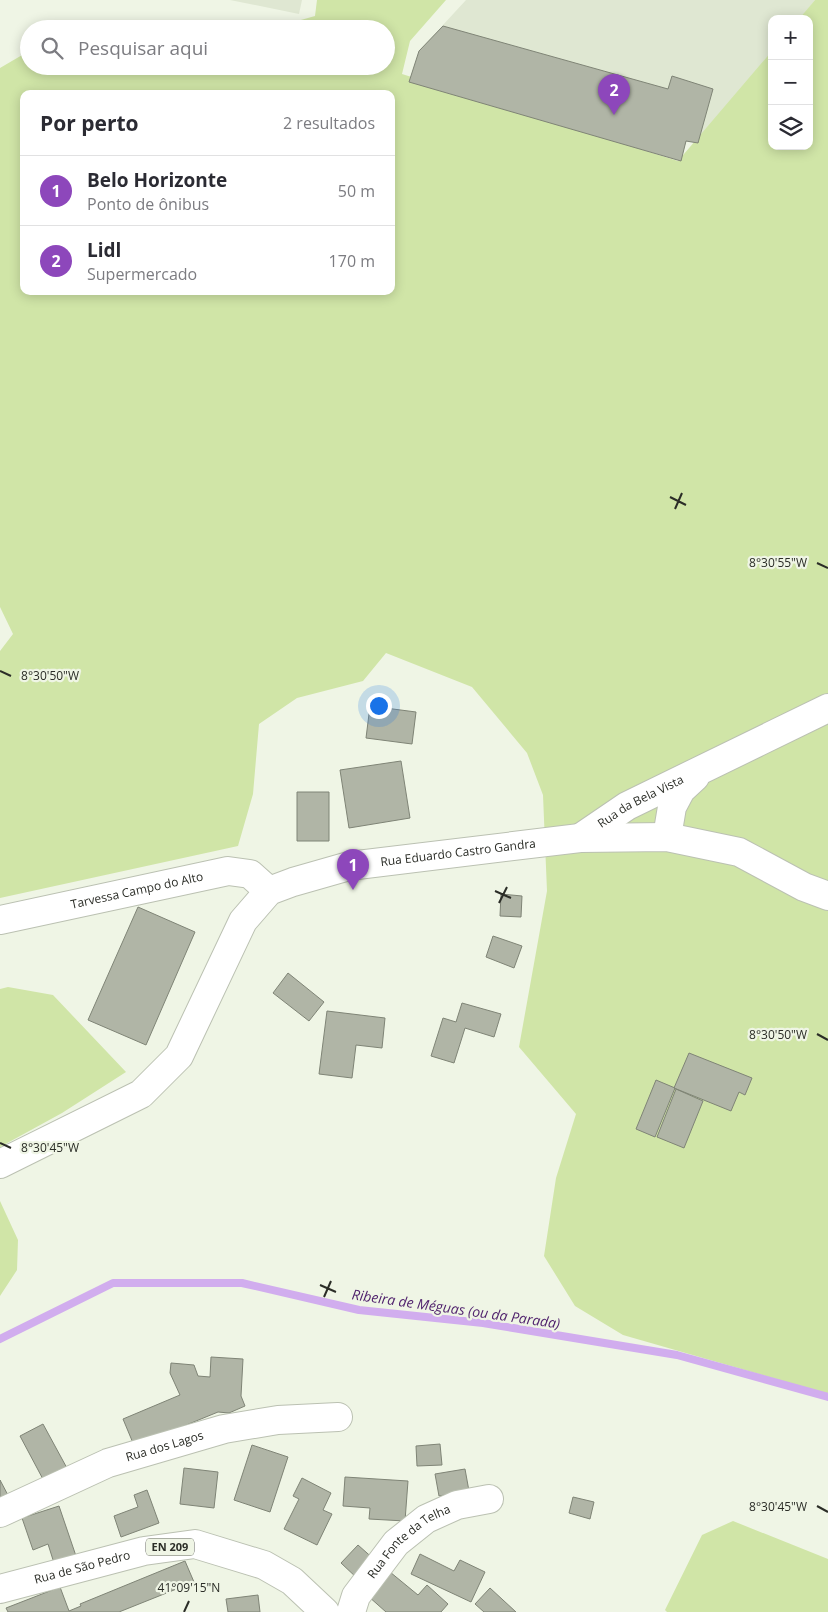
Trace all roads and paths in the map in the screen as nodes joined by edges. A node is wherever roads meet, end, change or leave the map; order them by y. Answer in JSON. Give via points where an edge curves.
{"nodes":[{"id":1,"x":828,"y":708,"type":"edge"},
{"id":2,"x":704,"y":769,"type":"junction"},
{"id":3,"x":667,"y":837,"type":"junction"},
{"id":4,"x":580,"y":838,"type":"junction"},
{"id":5,"x":269,"y":891,"type":"junction"},
{"id":6,"x":828,"y":896,"type":"edge"},
{"id":7,"x":0,"y":920,"type":"edge"},
{"id":8,"x":0,"y":1164,"type":"edge"},
{"id":9,"x":338,"y":1417,"type":"dead end"},
{"id":10,"x":489,"y":1498,"type":"dead end"},
{"id":11,"x":0,"y":1513,"type":"edge"},
{"id":12,"x":0,"y":1589,"type":"edge"},
{"id":13,"x":325,"y":1612,"type":"edge"},
{"id":14,"x":351,"y":1612,"type":"edge"}],
"edges":[{"from":1,"to":2,"type":"street","name":"Rua da Bela Vista"},
{"from":2,"to":3,"type":"street","name":"Rua da Bela Vista","via":[[680,790],[672,807]]},
{"from":2,"to":4,"type":"street","name":"Rua da Bela Vista","via":[[627,806]]},
{"from":3,"to":4,"type":"street","name":"Rua Eduardo Castro Gandra"},
{"from":3,"to":6,"type":"street","name":"Rua Eduardo Castro Gandra","via":[[739,852],[804,887]]},
{"from":4,"to":5,"type":"street","name":"Rua Eduardo Castro Gandra","via":[[349,866]]},
{"from":5,"to":7,"type":"street","name":"Tarvessa Campo do Alto","via":[[250,874],[228,871]]},
{"from":5,"to":8,"type":"street","via":[[243,921],[180,1056],[141,1094]]},
{"from":9,"to":11,"type":"street","name":"Rua dos Lagos","via":[[278,1420],[224,1429],[108,1463]]},
{"from":10,"to":14,"type":"street","name":"Rua Fonte da Telha","via":[[457,1505],[426,1519],[396,1543],[356,1596]]},
{"from":12,"to":13,"type":"street","name":"Rua de São Pedro","number":"EN 209","via":[[144,1551],[195,1544],[264,1565],[292,1581]]}]}
